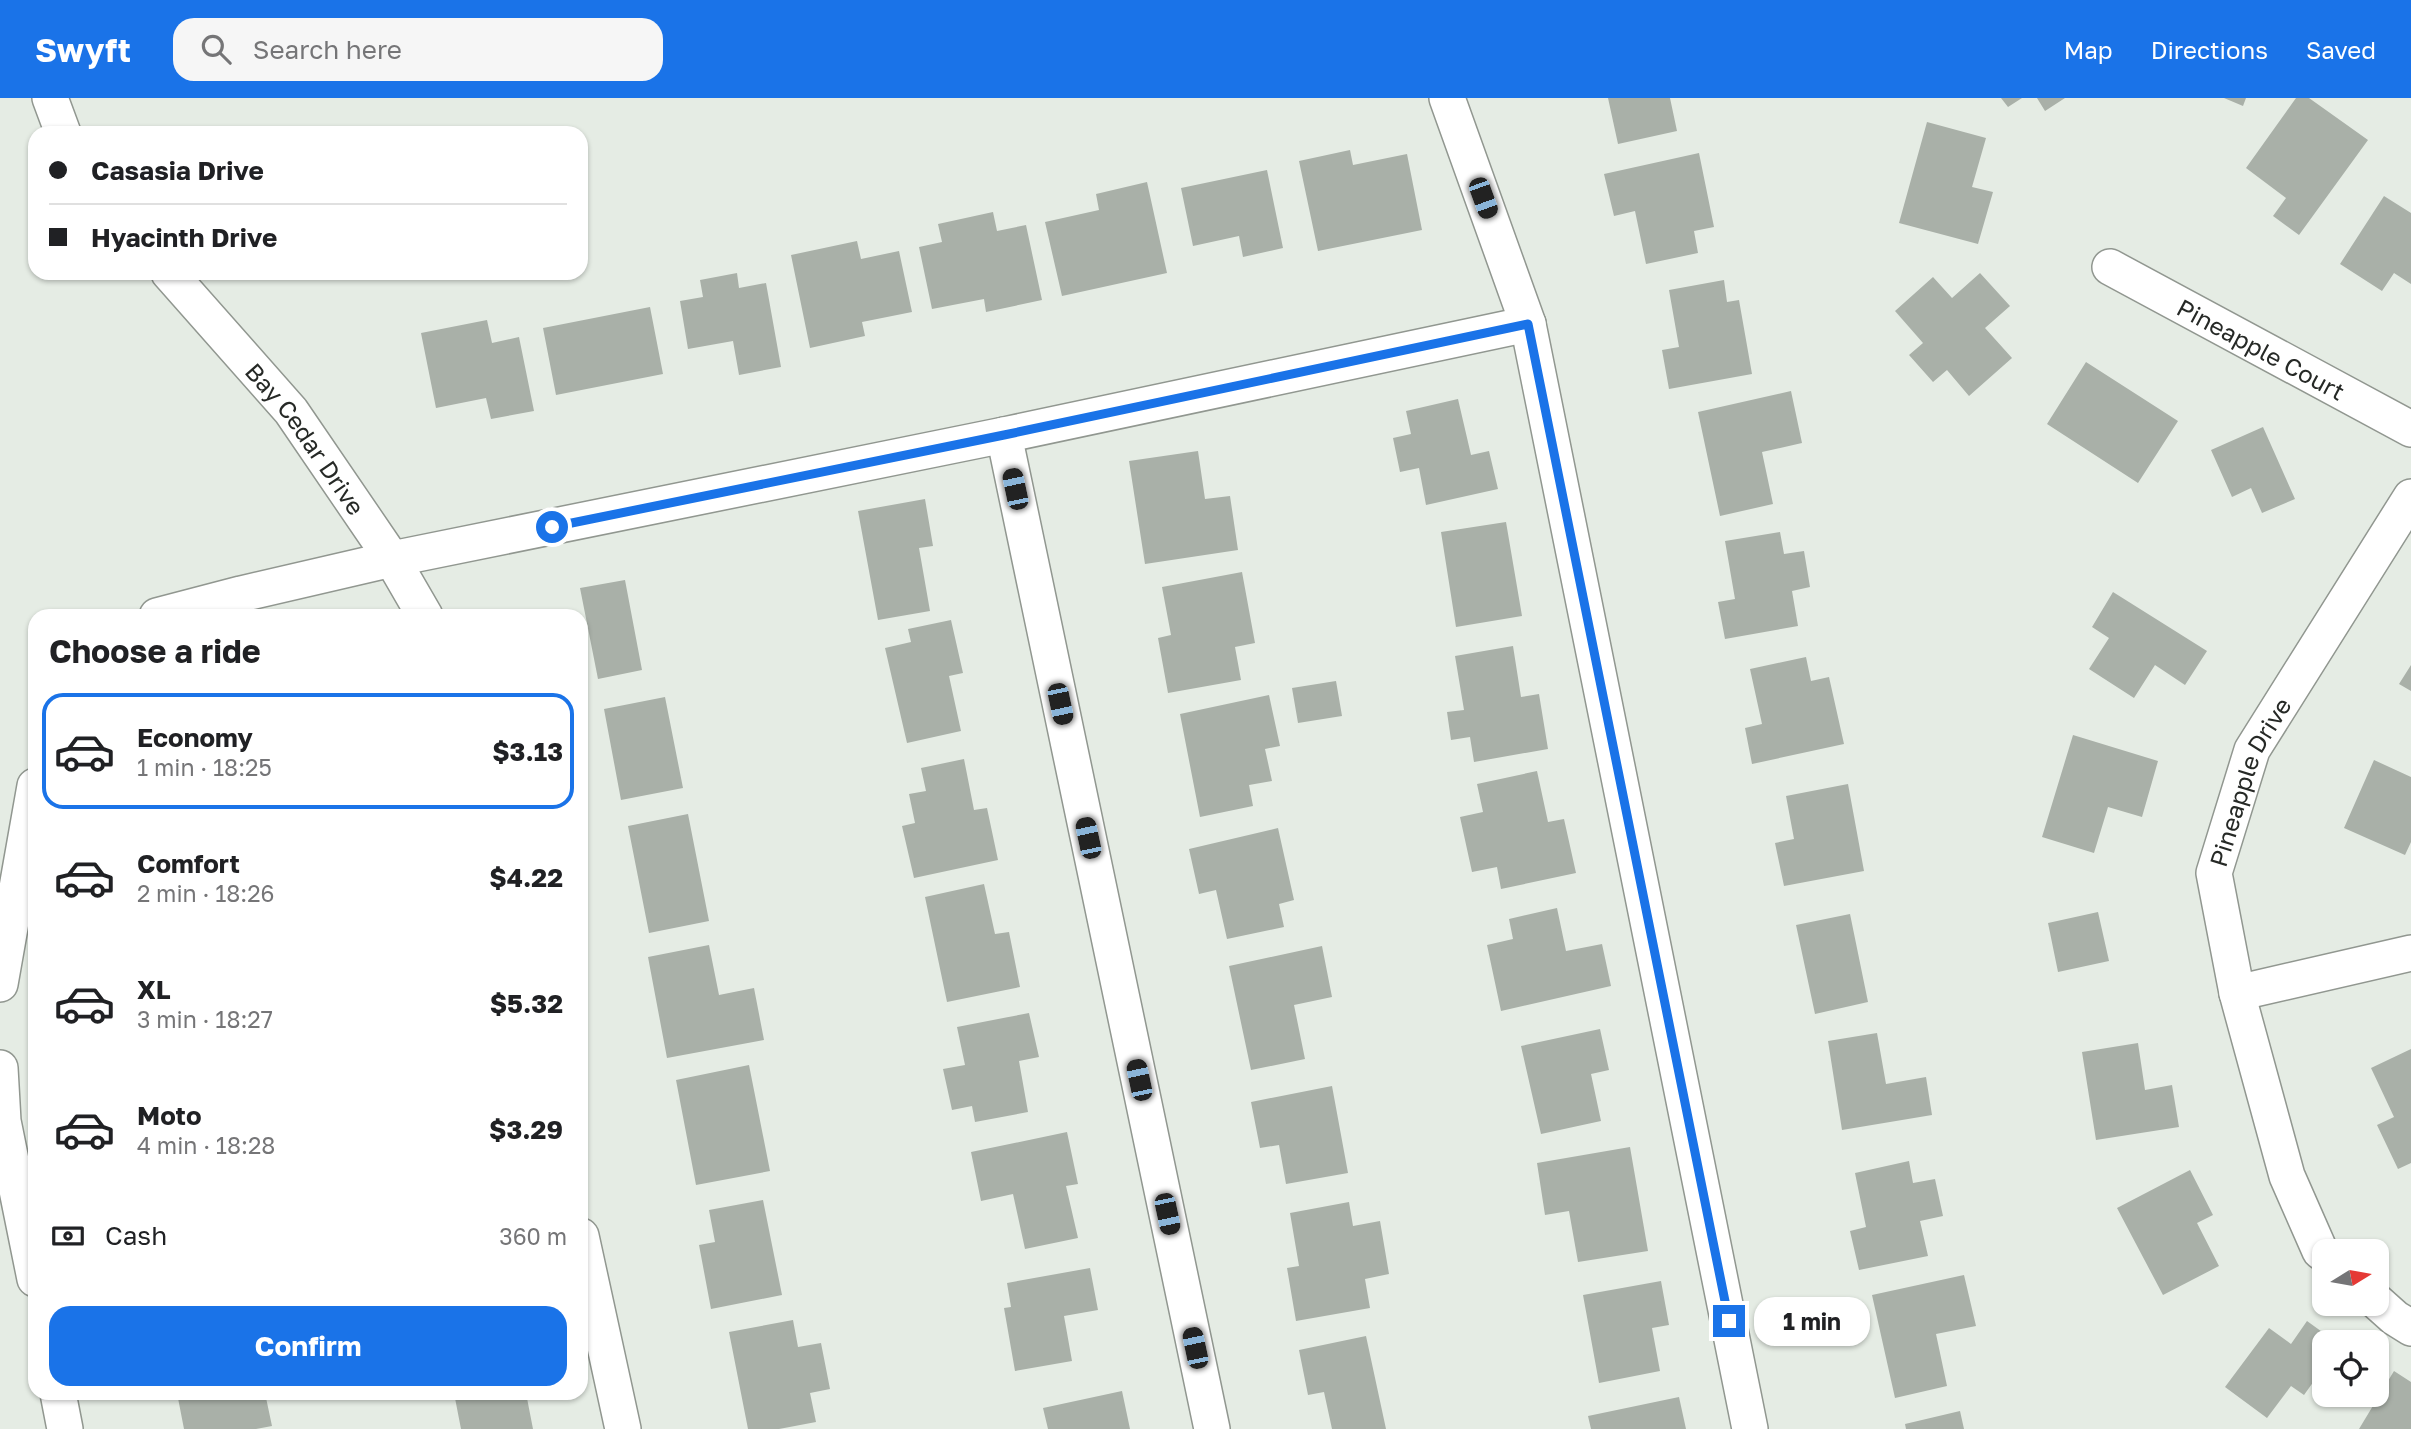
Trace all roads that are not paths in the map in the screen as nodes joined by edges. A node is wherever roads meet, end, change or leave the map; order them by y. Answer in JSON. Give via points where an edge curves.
{"nodes":[{"id":1,"x":50,"y":98,"type":"edge"},
{"id":2,"x":1447,"y":98,"type":"edge"},
{"id":3,"x":60,"y":126,"type":"edge"},
{"id":4,"x":2110,"y":267,"type":"dead end"},
{"id":5,"x":175,"y":280,"type":"edge"},
{"id":6,"x":1528,"y":324,"type":"junction"},
{"id":7,"x":2411,"y":429,"type":"edge"},
{"id":8,"x":1004,"y":435,"type":"junction"},
{"id":9,"x":2411,"y":497,"type":"edge"},
{"id":10,"x":392,"y":559,"type":"junction"},
{"id":11,"x":184,"y":609,"type":"edge"},
{"id":12,"x":421,"y":609,"type":"edge"},
{"id":13,"x":28,"y":826,"type":"edge"},
{"id":14,"x":2411,"y":953,"type":"edge"},
{"id":15,"x":0,"y":984,"type":"edge"},
{"id":16,"x":2237,"y":993,"type":"junction"},
{"id":17,"x":0,"y":1068,"type":"edge"},
{"id":18,"x":2315,"y":1239,"type":"edge"},
{"id":19,"x":28,"y":1243,"type":"edge"},
{"id":20,"x":588,"y":1267,"type":"edge"},
{"id":21,"x":2389,"y":1313,"type":"edge"},
{"id":22,"x":2411,"y":1328,"type":"edge"},
{"id":23,"x":59,"y":1400,"type":"edge"},
{"id":24,"x":65,"y":1429,"type":"edge"},
{"id":25,"x":624,"y":1429,"type":"edge"},
{"id":26,"x":1212,"y":1429,"type":"edge"},
{"id":27,"x":1751,"y":1429,"type":"edge"}],
"edges":[{"from":1,"to":3,"type":"street"},
{"from":2,"to":6,"type":"street"},
{"from":4,"to":7,"type":"street","name":"Pineapple Court"},
{"from":5,"to":10,"type":"street","name":"Bay Cedar Drive","via":[[291,411]]},
{"from":6,"to":8,"type":"street"},
{"from":6,"to":27,"type":"street"},
{"from":8,"to":10,"type":"street"},
{"from":8,"to":26,"type":"street"},
{"from":9,"to":16,"type":"street","name":"Pineapple Drive","via":[[2252,750],[2214,873]]},
{"from":10,"to":11,"type":"street"},
{"from":10,"to":12,"type":"street","name":"Bay Cedar Drive"},
{"from":13,"to":15,"type":"street"},
{"from":14,"to":16,"type":"street"},
{"from":16,"to":18,"type":"street","name":"Pineapple Drive","via":[[2287,1176]]},
{"from":17,"to":19,"type":"street","via":[[4,1121]]},
{"from":20,"to":25,"type":"street"},
{"from":21,"to":22,"type":"street"},
{"from":23,"to":24,"type":"street"}]}
